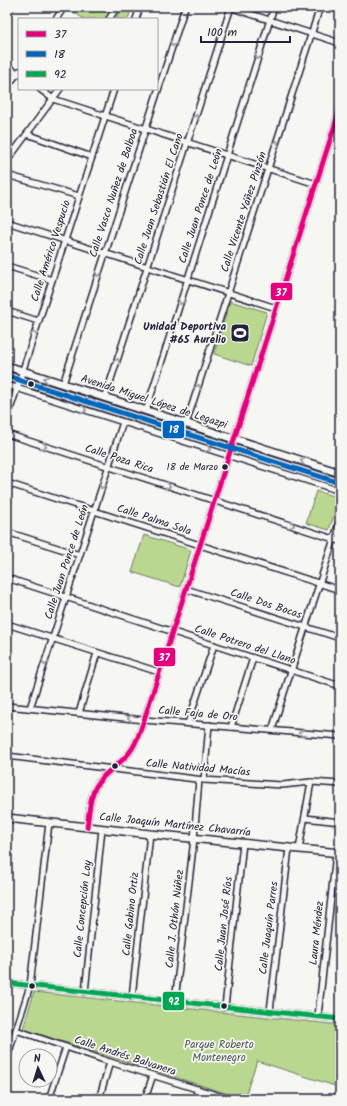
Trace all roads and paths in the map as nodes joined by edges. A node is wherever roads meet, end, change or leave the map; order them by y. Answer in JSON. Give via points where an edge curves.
{"nodes":[{"id":1,"x":11,"y":7,"type":"edge"},
{"id":2,"x":64,"y":7,"type":"edge"},
{"id":3,"x":118,"y":7,"type":"edge"},
{"id":4,"x":140,"y":7,"type":"edge"},
{"id":5,"x":185,"y":7,"type":"edge"},
{"id":6,"x":230,"y":7,"type":"edge"},
{"id":7,"x":274,"y":7,"type":"edge"},
{"id":8,"x":320,"y":7,"type":"edge"},
{"id":9,"x":7,"y":13,"type":"edge"},
{"id":10,"x":57,"y":18,"type":"edge"},
{"id":11,"x":110,"y":18,"type":"edge"},
{"id":12,"x":136,"y":18,"type":"edge"},
{"id":13,"x":270,"y":20,"type":"junction"},
{"id":14,"x":312,"y":34,"type":"junction"},
{"id":15,"x":340,"y":43,"type":"edge"},
{"id":16,"x":7,"y":66,"type":"edge"},
{"id":17,"x":18,"y":73,"type":"edge"},
{"id":18,"x":7,"y":88,"type":"edge"},
{"id":19,"x":41,"y":90,"type":"edge"},
{"id":20,"x":59,"y":90,"type":"edge"},
{"id":21,"x":114,"y":90,"type":"edge"},
{"id":22,"x":53,"y":99,"type":"junction"},
{"id":23,"x":340,"y":109,"type":"edge"},
{"id":24,"x":105,"y":116,"type":"junction"},
{"id":25,"x":146,"y":129,"type":"junction"},
{"id":26,"x":27,"y":134,"type":"junction"},
{"id":27,"x":188,"y":142,"type":"junction"},
{"id":28,"x":227,"y":155,"type":"junction"},
{"id":29,"x":92,"y":157,"type":"junction"},
{"id":30,"x":7,"y":162,"type":"edge"},
{"id":31,"x":268,"y":168,"type":"junction"},
{"id":32,"x":7,"y":174,"type":"edge"},
{"id":33,"x":316,"y":184,"type":"junction"},
{"id":34,"x":79,"y":196,"type":"junction"},
{"id":35,"x":7,"y":222,"type":"edge"},
{"id":36,"x":65,"y":241,"type":"junction"},
{"id":37,"x":105,"y":254,"type":"junction"},
{"id":38,"x":7,"y":266,"type":"edge"},
{"id":39,"x":147,"y":267,"type":"junction"},
{"id":40,"x":52,"y":280,"type":"junction"},
{"id":41,"x":188,"y":280,"type":"junction"},
{"id":42,"x":228,"y":293,"type":"junction"},
{"id":43,"x":276,"y":308,"type":"junction"},
{"id":44,"x":7,"y":311,"type":"edge"},
{"id":45,"x":38,"y":321,"type":"junction"},
{"id":46,"x":7,"y":366,"type":"edge"},
{"id":47,"x":22,"y":371,"type":"junction"},
{"id":48,"x":7,"y":376,"type":"edge"},
{"id":49,"x":20,"y":380,"type":"junction"},
{"id":50,"x":63,"y":384,"type":"junction"},
{"id":51,"x":7,"y":385,"type":"edge"},
{"id":52,"x":17,"y":388,"type":"junction"},
{"id":53,"x":105,"y":398,"type":"junction"},
{"id":54,"x":146,"y":411,"type":"junction"},
{"id":55,"x":7,"y":419,"type":"edge"},
{"id":56,"x":123,"y":422,"type":"junction"},
{"id":57,"x":186,"y":424,"type":"junction"},
{"id":58,"x":7,"y":434,"type":"edge"},
{"id":59,"x":234,"y":439,"type":"junction"},
{"id":60,"x":232,"y":448,"type":"junction"},
{"id":61,"x":229,"y":456,"type":"junction"},
{"id":62,"x":108,"y":466,"type":"junction"},
{"id":63,"x":340,"y":473,"type":"edge"},
{"id":64,"x":7,"y":483,"type":"edge"},
{"id":65,"x":340,"y":483,"type":"edge"},
{"id":66,"x":340,"y":491,"type":"edge"},
{"id":67,"x":215,"y":501,"type":"junction"},
{"id":68,"x":94,"y":511,"type":"junction"},
{"id":69,"x":340,"y":520,"type":"edge"},
{"id":70,"x":7,"y":532,"type":"edge"},
{"id":71,"x":334,"y":539,"type":"junction"},
{"id":72,"x":340,"y":541,"type":"edge"},
{"id":73,"x":200,"y":545,"type":"junction"},
{"id":74,"x":80,"y":555,"type":"junction"},
{"id":75,"x":7,"y":578,"type":"edge"},
{"id":76,"x":320,"y":583,"type":"junction"},
{"id":77,"x":186,"y":589,"type":"junction"},
{"id":78,"x":340,"y":590,"type":"edge"},
{"id":79,"x":66,"y":597,"type":"junction"},
{"id":80,"x":7,"y":624,"type":"edge"},
{"id":81,"x":305,"y":627,"type":"junction"},
{"id":82,"x":172,"y":632,"type":"junction"},
{"id":83,"x":340,"y":638,"type":"edge"},
{"id":84,"x":53,"y":639,"type":"junction"},
{"id":85,"x":214,"y":645,"type":"junction"},
{"id":86,"x":97,"y":653,"type":"junction"},
{"id":87,"x":253,"y":658,"type":"junction"},
{"id":88,"x":292,"y":670,"type":"junction"},
{"id":89,"x":159,"y":672,"type":"junction"},
{"id":90,"x":340,"y":686,"type":"edge"},
{"id":91,"x":7,"y":706,"type":"edge"},
{"id":92,"x":30,"y":708,"type":"junction"},
{"id":93,"x":79,"y":713,"type":"junction"},
{"id":94,"x":144,"y":720,"type":"junction"},
{"id":95,"x":188,"y":723,"type":"junction"},
{"id":96,"x":209,"y":725,"type":"junction"},
{"id":97,"x":231,"y":727,"type":"junction"},
{"id":98,"x":272,"y":730,"type":"junction"},
{"id":99,"x":340,"y":736,"type":"edge"},
{"id":100,"x":7,"y":756,"type":"edge"},
{"id":101,"x":111,"y":770,"type":"junction"},
{"id":102,"x":201,"y":780,"type":"junction"},
{"id":103,"x":311,"y":782,"type":"junction"},
{"id":104,"x":340,"y":784,"type":"edge"},
{"id":105,"x":7,"y":818,"type":"edge"},
{"id":106,"x":305,"y":818,"type":"junction"},
{"id":107,"x":340,"y":822,"type":"edge"},
{"id":108,"x":49,"y":823,"type":"junction"},
{"id":109,"x":87,"y":827,"type":"junction"},
{"id":110,"x":102,"y":829,"type":"junction"},
{"id":111,"x":150,"y":834,"type":"junction"},
{"id":112,"x":194,"y":838,"type":"junction"},
{"id":113,"x":243,"y":843,"type":"junction"},
{"id":114,"x":288,"y":848,"type":"junction"},
{"id":115,"x":299,"y":849,"type":"junction"},
{"id":116,"x":338,"y":853,"type":"edge"},
{"id":117,"x":7,"y":984,"type":"edge"},
{"id":118,"x":30,"y":986,"type":"junction"},
{"id":119,"x":85,"y":992,"type":"junction"},
{"id":120,"x":132,"y":997,"type":"junction"},
{"id":121,"x":175,"y":1001,"type":"junction"},
{"id":122,"x":225,"y":1007,"type":"junction"},
{"id":123,"x":270,"y":1011,"type":"junction"},
{"id":124,"x":318,"y":1016,"type":"junction"},
{"id":125,"x":340,"y":1019,"type":"edge"},
{"id":126,"x":16,"y":1030,"type":"junction"},
{"id":127,"x":66,"y":1048,"type":"junction"},
{"id":128,"x":7,"y":1058,"type":"edge"},
{"id":129,"x":110,"y":1062,"type":"junction"},
{"id":130,"x":153,"y":1076,"type":"junction"},
{"id":131,"x":198,"y":1089,"type":"junction"},
{"id":132,"x":340,"y":1090,"type":"edge"},
{"id":133,"x":49,"y":1099,"type":"edge"},
{"id":134,"x":99,"y":1099,"type":"edge"},
{"id":135,"x":145,"y":1099,"type":"edge"},
{"id":136,"x":195,"y":1099,"type":"edge"},
{"id":137,"x":229,"y":1099,"type":"edge"},
{"id":138,"x":337,"y":1099,"type":"edge"}],
"edges":[{"from":1,"to":9,"type":"street"},
{"from":2,"to":10,"type":"street"},
{"from":3,"to":11,"type":"street"},
{"from":4,"to":12,"type":"street"},
{"from":5,"to":25,"type":"street","name":"Calle Vasco Nuñez de Balboa","one_way":true},
{"from":6,"to":13,"type":"street"},
{"from":27,"to":6,"type":"street","name":"Calle Juan Sebastián El Cano","one_way":true},
{"from":7,"to":13,"type":"street","name":"Calle Juan Ponce de León"},
{"from":8,"to":14,"type":"street","name":"Calle Vicente Yáñez Pinzón"},
{"from":13,"to":14,"type":"street"},
{"from":13,"to":28,"type":"street","name":"Calle Juan Ponce de León","one_way":true},
{"from":14,"to":15,"type":"street"},
{"from":31,"to":14,"type":"street","name":"Calle Vicente Yáñez Pinzón","one_way":true},
{"from":16,"to":17,"type":"street"},
{"from":17,"to":18,"type":"street"},
{"from":19,"to":22,"type":"street"},
{"from":20,"to":22,"type":"street"},
{"from":21,"to":24,"type":"street","name":"Calle Américo Vespucio"},
{"from":22,"to":24,"type":"street"},
{"from":22,"to":26,"type":"street"},
{"from":23,"to":33,"type":"street"},
{"from":24,"to":25,"type":"street"},
{"from":24,"to":29,"type":"street","name":"Calle Américo Vespucio"},
{"from":25,"to":27,"type":"street"},
{"from":25,"to":37,"type":"street","name":"Calle Vasco Nuñez de Balboa"},
{"from":26,"to":29,"type":"street"},
{"from":26,"to":30,"type":"street"},
{"from":27,"to":28,"type":"street"},
{"from":27,"to":39,"type":"street","name":"Calle Juan Sebastián El Cano"},
{"from":28,"to":31,"type":"street"},
{"from":28,"to":41,"type":"street","name":"Calle Juan Ponce de León"},
{"from":29,"to":34,"type":"street","name":"Calle Américo Vespucio"},
{"from":31,"to":33,"type":"street"},
{"from":31,"to":42,"type":"street","name":"Calle Vicente Yáñez Pinzón"},
{"from":32,"to":34,"type":"street"},
{"from":33,"to":43,"type":"street"},
{"from":34,"to":36,"type":"street","name":"Calle Américo Vespucio"},
{"from":35,"to":36,"type":"street"},
{"from":36,"to":37,"type":"street"},
{"from":36,"to":40,"type":"street","name":"Calle Américo Vespucio"},
{"from":37,"to":39,"type":"street"},
{"from":37,"to":50,"type":"street","name":"Calle Vasco Nuñez de Balboa","one_way":true},
{"from":38,"to":40,"type":"street"},
{"from":39,"to":41,"type":"street"},
{"from":53,"to":39,"type":"street","name":"Calle Juan Sebastián El Cano","one_way":true},
{"from":40,"to":45,"type":"street","name":"Calle Américo Vespucio"},
{"from":41,"to":42,"type":"street"},
{"from":41,"to":54,"type":"street","name":"Calle Juan Ponce de León","one_way":true},
{"from":42,"to":43,"type":"street"},
{"from":57,"to":42,"type":"street","name":"Calle Vicente Yáñez Pinzón","one_way":true},
{"from":43,"to":59,"type":"street"},
{"from":44,"to":45,"type":"street"},
{"from":47,"to":45,"type":"street","name":"Calle Américo Vespucio","one_way":true},
{"from":46,"to":47,"type":"main road","name":"Avenida Miguel López de Legazpi"},
{"from":47,"to":49,"type":"street","name":"Calle Américo Vespucio"},
{"from":50,"to":47,"type":"main road","name":"Avenida Miguel López de Legazpi","one_way":true},
{"from":48,"to":49,"type":"main road","name":"Avenida Miguel López de Legazpi"},
{"from":49,"to":52,"type":"street","name":"Calle Américo Vespucio"},
{"from":49,"to":60,"type":"main road","name":"Avenida Miguel López de Legazpi"},
{"from":50,"to":53,"type":"main road","name":"Avenida Miguel López de Legazpi"},
{"from":51,"to":52,"type":"street"},
{"from":52,"to":55,"type":"street","name":"Calle Américo Vespucio"},
{"from":52,"to":56,"type":"street","one_way":true},
{"from":53,"to":54,"type":"main road","name":"Avenida Miguel López de Legazpi"},
{"from":54,"to":57,"type":"main road","name":"Avenida Miguel López de Legazpi"},
{"from":56,"to":61,"type":"street","one_way":true},
{"from":56,"to":62,"type":"street","name":"Calle Juan Ponce de León"},
{"from":57,"to":59,"type":"main road","name":"Avenida Miguel López de Legazpi"},
{"from":58,"to":62,"type":"street","name":"Calle Poza Rica","one_way":true},
{"from":59,"to":60,"type":"street"},
{"from":63,"to":59,"type":"main road","name":"Avenida Miguel López de Legazpi","one_way":true},
{"from":60,"to":61,"type":"street"},
{"from":60,"to":65,"type":"main road","name":"Avenida Miguel López de Legazpi"},
{"from":61,"to":66,"type":"street"},
{"from":61,"to":67,"type":"street"},
{"from":62,"to":67,"type":"street","name":"Calle Poza Rica","one_way":true},
{"from":62,"to":68,"type":"street","name":"Calle Juan Ponce de León","one_way":true},
{"from":64,"to":68,"type":"street","name":"Calle Palma Sola"},
{"from":67,"to":71,"type":"street","name":"Calle Poza Rica","one_way":true},
{"from":67,"to":73,"type":"street"},
{"from":68,"to":73,"type":"street","name":"Calle Palma Sola"},
{"from":68,"to":74,"type":"street","name":"Calle Juan Ponce de León"},
{"from":69,"to":71,"type":"street"},
{"from":70,"to":74,"type":"street"},
{"from":71,"to":72,"type":"street","name":"Calle Poza Rica"},
{"from":71,"to":76,"type":"street"},
{"from":73,"to":76,"type":"street","name":"Calle Palma Sola"},
{"from":73,"to":77,"type":"street"},
{"from":74,"to":79,"type":"street","name":"Calle Juan Ponce de León"},
{"from":75,"to":79,"type":"street","name":"Calle Potrero del Llano"},
{"from":76,"to":78,"type":"street","name":"Calle Palma Sola"},
{"from":76,"to":81,"type":"street"},
{"from":77,"to":81,"type":"street","name":"Calle Dos Bocas"},
{"from":77,"to":82,"type":"street"},
{"from":79,"to":82,"type":"street","name":"Calle Potrero del Llano"},
{"from":79,"to":84,"type":"street","name":"Calle Juan Ponce de León"},
{"from":80,"to":84,"type":"street"},
{"from":81,"to":83,"type":"street","name":"Calle Dos Bocas"},
{"from":81,"to":88,"type":"street"},
{"from":82,"to":85,"type":"street","name":"Calle Potrero del Llano"},
{"from":82,"to":89,"type":"street"},
{"from":84,"to":86,"type":"street"},
{"from":84,"to":92,"type":"street","name":"Calle Juan Ponce de León","one_way":true},
{"from":85,"to":87,"type":"street","name":"Calle Potrero del Llano"},
{"from":85,"to":95,"type":"street"},
{"from":86,"to":89,"type":"street"},
{"from":86,"to":93,"type":"street"},
{"from":87,"to":88,"type":"street","name":"Calle Potrero del Llano"},
{"from":87,"to":97,"type":"street"},
{"from":88,"to":90,"type":"street","name":"Calle Potrero del Llano"},
{"from":88,"to":98,"type":"street"},
{"from":89,"to":94,"type":"street"},
{"from":91,"to":92,"type":"street","name":"Calle Faja de Oro"},
{"from":92,"to":93,"type":"street","name":"Calle Faja de Oro"},
{"from":94,"to":93,"type":"street","name":"Calle Faja de Oro","one_way":true},
{"from":94,"to":95,"type":"street","name":"Calle Faja de Oro"},
{"from":94,"to":101,"type":"street","via":[[130,753]]},
{"from":95,"to":96,"type":"street","name":"Calle Faja de Oro"},
{"from":96,"to":97,"type":"street","name":"Calle Faja de Oro"},
{"from":96,"to":102,"type":"street","name":"Calle J. Othón Núñez"},
{"from":97,"to":98,"type":"street","name":"Calle Faja de Oro"},
{"from":99,"to":98,"type":"street","name":"Calle Faja de Oro","one_way":true},
{"from":100,"to":101,"type":"street","name":"Calle Natividad Macías"},
{"from":101,"to":102,"type":"street","name":"Calle Natividad Macías"},
{"from":101,"to":109,"type":"street","via":[[94,788]]},
{"from":102,"to":103,"type":"street","name":"Calle Natividad Macías","via":[[282,785]]},
{"from":102,"to":112,"type":"street","name":"Calle J. Othón Núñez"},
{"from":103,"to":104,"type":"street","name":"Calle Natividad Macías"},
{"from":103,"to":106,"type":"street"},
{"from":105,"to":108,"type":"main road","name":"Calle Joaquín Martínez Chavarría"},
{"from":106,"to":107,"type":"street"},
{"from":106,"to":115,"type":"street"},
{"from":108,"to":109,"type":"main road","name":"Calle Joaquín Martínez Chavarría"},
{"from":108,"to":118,"type":"street"},
{"from":109,"to":110,"type":"main road","name":"Calle Joaquín Martínez Chavarría"},
{"from":110,"to":111,"type":"main road","name":"Calle Joaquín Martínez Chavarría"},
{"from":110,"to":119,"type":"street","name":"Calle Concepción Loy"},
{"from":111,"to":112,"type":"main road","name":"Calle Joaquín Martínez Chavarría"},
{"from":111,"to":120,"type":"street","name":"Calle Gabino Ortiz"},
{"from":112,"to":113,"type":"main road","name":"Calle Joaquín Martínez Chavarría"},
{"from":112,"to":121,"type":"street","name":"Calle J. Othón Núñez"},
{"from":113,"to":114,"type":"main road","name":"Calle Joaquín Martínez Chavarría"},
{"from":113,"to":122,"type":"street","name":"Calle Juan José Ríos"},
{"from":114,"to":115,"type":"main road","name":"Calle Joaquín Martínez Chavarría"},
{"from":114,"to":123,"type":"street","name":"Calle Juaquín Parres"},
{"from":115,"to":116,"type":"main road","name":"Calle Joaquín Martínez Chavarría"},
{"from":116,"to":124,"type":"street","name":"Laura Méndez"},
{"from":117,"to":118,"type":"street"},
{"from":118,"to":119,"type":"street"},
{"from":118,"to":126,"type":"street"},
{"from":119,"to":120,"type":"street"},
{"from":120,"to":121,"type":"street"},
{"from":121,"to":122,"type":"street"},
{"from":122,"to":123,"type":"street"},
{"from":123,"to":124,"type":"street"},
{"from":124,"to":125,"type":"street"},
{"from":126,"to":127,"type":"street","name":"Calle Andrés Balvanera"},
{"from":126,"to":128,"type":"street"},
{"from":127,"to":129,"type":"street","name":"Calle Andrés Balvanera"},
{"from":127,"to":133,"type":"street"},
{"from":129,"to":130,"type":"street","name":"Calle Andrés Balvanera"},
{"from":129,"to":134,"type":"street"},
{"from":130,"to":131,"type":"street","name":"Calle Andrés Balvanera"},
{"from":130,"to":135,"type":"street"},
{"from":131,"to":136,"type":"street"},
{"from":131,"to":137,"type":"street","name":"Calle Andrés Balvanera"},
{"from":132,"to":138,"type":"street"}]}
